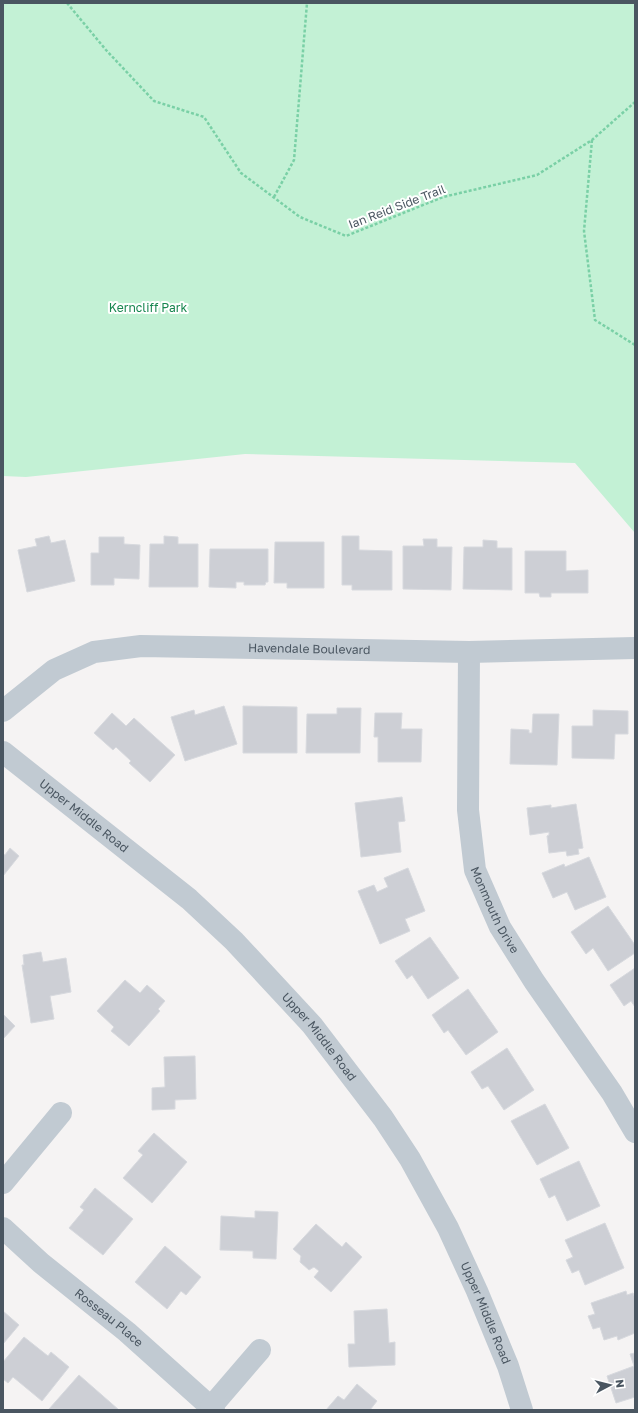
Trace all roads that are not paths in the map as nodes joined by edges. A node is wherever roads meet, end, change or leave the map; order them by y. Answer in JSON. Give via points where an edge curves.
{"nodes":[{"id":1,"x":635,"y":648,"type":"edge"},
{"id":2,"x":469,"y":652,"type":"junction"},
{"id":3,"x":3,"y":711,"type":"edge"},
{"id":4,"x":3,"y":752,"type":"edge"},
{"id":5,"x":61,"y":1113,"type":"dead end"},
{"id":6,"x":635,"y":1132,"type":"edge"},
{"id":7,"x":3,"y":1183,"type":"edge"},
{"id":8,"x":3,"y":1228,"type":"edge"},
{"id":9,"x":260,"y":1350,"type":"dead end"},
{"id":10,"x":212,"y":1408,"type":"edge"},
{"id":11,"x":522,"y":1410,"type":"edge"}],
"edges":[{"from":1,"to":2,"type":"street","name":"Havendale Boulevard"},
{"from":2,"to":3,"type":"street","name":"Havendale Boulevard","via":[[141,646],[94,652],[54,670]]},
{"from":2,"to":6,"type":"street","name":"Monmouth Drive","via":[[468,810],[475,870],[500,927]]},
{"from":4,"to":11,"type":"street","name":"Upper Middle Road","via":[[188,899],[276,985],[321,1036],[383,1118],[410,1159],[448,1228],[508,1366]]},
{"from":5,"to":7,"type":"street"},
{"from":8,"to":10,"type":"street","name":"Rosseau Place","via":[[41,1263],[127,1332]]},
{"from":9,"to":10,"type":"street"}]}
